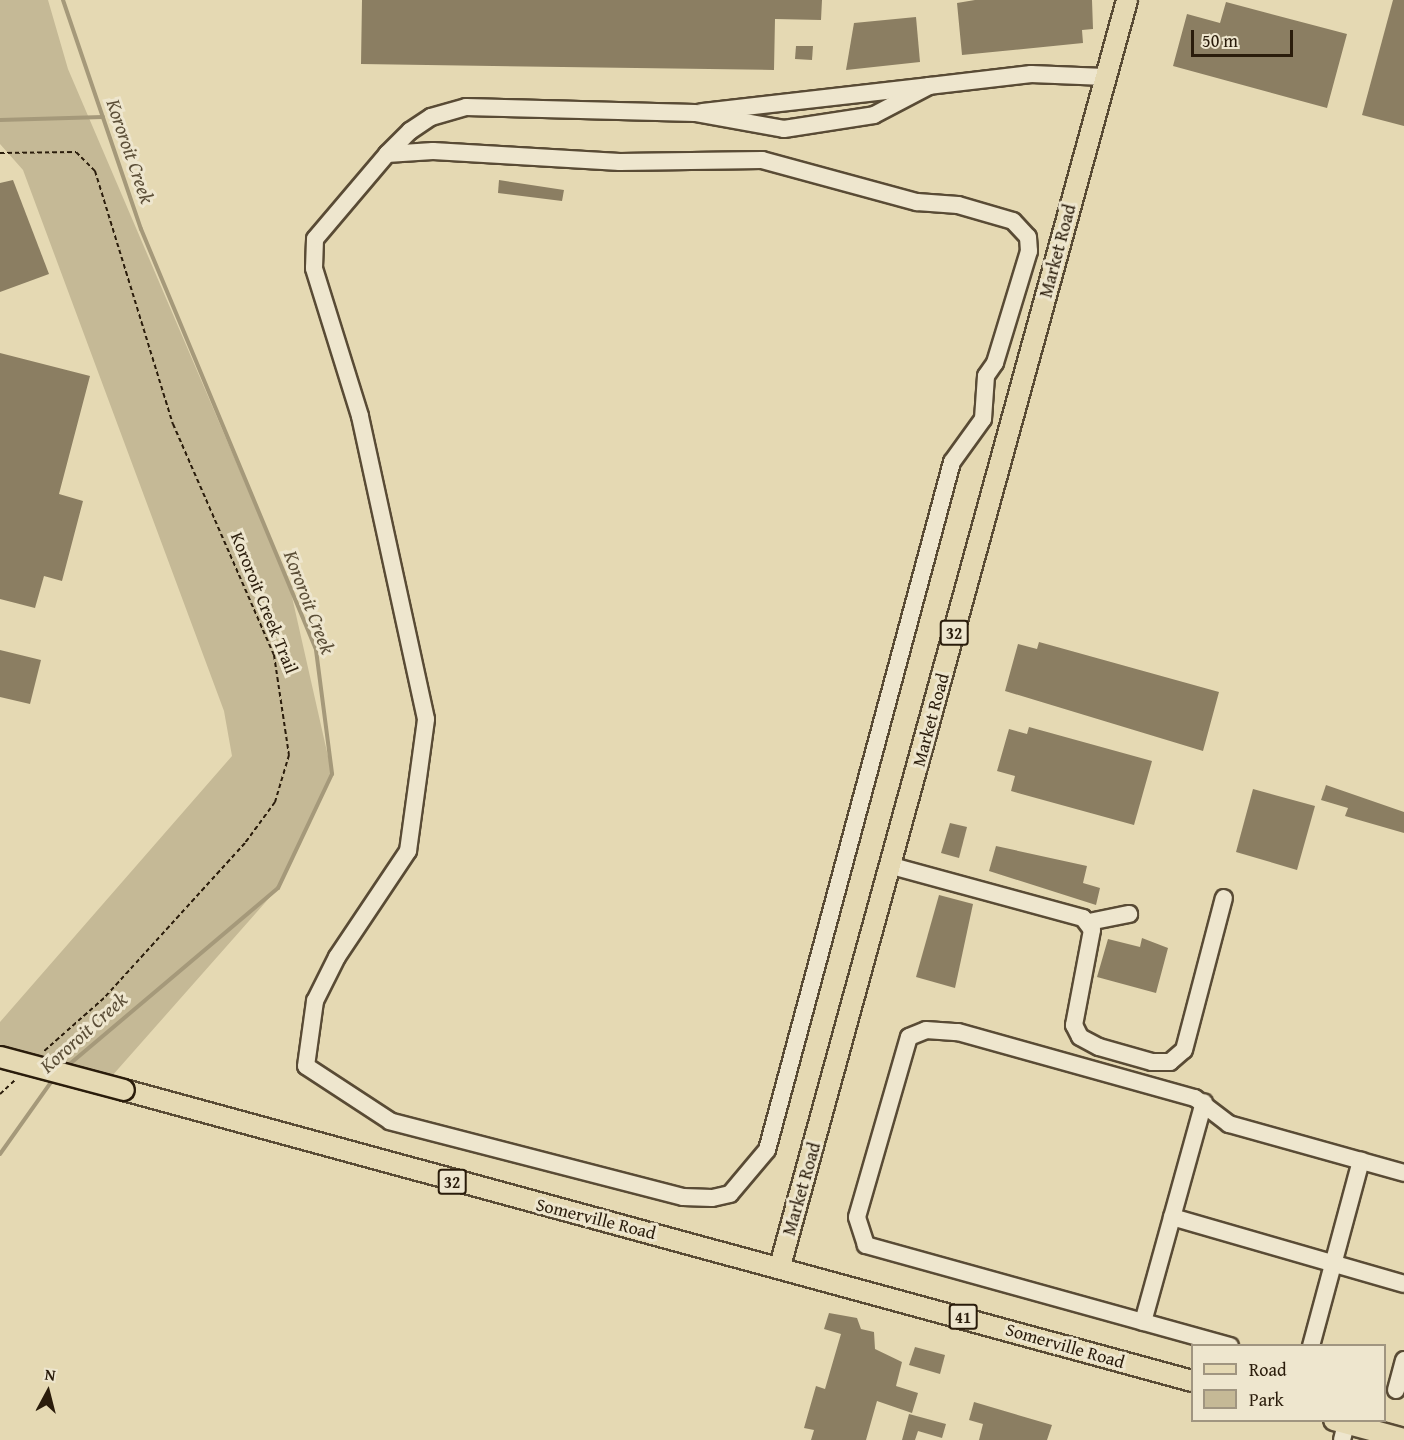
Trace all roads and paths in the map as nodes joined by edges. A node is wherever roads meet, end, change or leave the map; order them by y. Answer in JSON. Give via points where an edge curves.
{"nodes":[{"id":1,"x":1127,"y":0,"type":"edge"},
{"id":2,"x":1105,"y":77,"type":"junction"},
{"id":3,"x":929,"y":86,"type":"junction"},
{"id":4,"x":695,"y":113,"type":"junction"},
{"id":5,"x":0,"y":153,"type":"edge"},
{"id":6,"x":387,"y":154,"type":"junction"},
{"id":7,"x":892,"y":866,"type":"junction"},
{"id":8,"x":1224,"y":898,"type":"dead end"},
{"id":9,"x":1129,"y":914,"type":"dead end"},
{"id":10,"x":1089,"y":922,"type":"junction"},
{"id":11,"x":0,"y":1057,"type":"edge"},
{"id":12,"x":34,"y":1061,"type":"dead end"},
{"id":13,"x":21,"y":1075,"type":"dead end"},
{"id":14,"x":0,"y":1095,"type":"edge"},
{"id":15,"x":1204,"y":1102,"type":"junction"},
{"id":16,"x":1361,"y":1161,"type":"junction"},
{"id":17,"x":1404,"y":1173,"type":"edge"},
{"id":18,"x":1172,"y":1218,"type":"junction"},
{"id":19,"x":1333,"y":1263,"type":"junction"},
{"id":20,"x":780,"y":1266,"type":"junction"},
{"id":21,"x":1404,"y":1284,"type":"edge"},
{"id":22,"x":1143,"y":1322,"type":"junction"},
{"id":23,"x":1223,"y":1344,"type":"edge"},
{"id":24,"x":1312,"y":1344,"type":"edge"},
{"id":25,"x":1404,"y":1360,"type":"edge"},
{"id":26,"x":1191,"y":1381,"type":"edge"},
{"id":27,"x":1395,"y":1390,"type":"edge"},
{"id":28,"x":1341,"y":1428,"type":"edge"},
{"id":29,"x":1404,"y":1439,"type":"edge"}],
"edges":[{"from":1,"to":2,"type":"main road","name":"Market Road","number":"32"},
{"from":2,"to":3,"type":"street","via":[[1031,74]]},
{"from":2,"to":7,"type":"main road","name":"Market Road","number":"32"},
{"from":3,"to":4,"type":"street"},
{"from":3,"to":4,"type":"street","via":[[874,115],[784,129]]},
{"from":4,"to":6,"type":"street","via":[[466,107],[431,117]]},
{"from":5,"to":12,"type":"path","name":"Kororoit Creek Trail","via":[[76,152],[95,171],[173,424],[274,655],[290,755],[275,802],[245,843],[104,998]]},
{"from":6,"to":6,"type":"street","via":[[322,229],[313,260],[360,416],[420,674],[425,700],[423,764],[408,851],[342,949],[315,1000],[306,1066],[390,1120],[683,1197],[730,1194],[767,1150],[952,462],[983,419],[986,376],[995,363],[1026,262],[1028,237],[1013,221],[958,205],[917,202],[762,160],[620,162],[433,151]]},
{"from":7,"to":10,"type":"street"},
{"from":7,"to":20,"type":"main road","name":"Market Road","number":"32"},
{"from":8,"to":10,"type":"street","via":[[1184,1050],[1170,1062],[1152,1062],[1080,1037],[1073,1007]]},
{"from":9,"to":10,"type":"street"},
{"from":11,"to":20,"type":"main road","name":"Somerville Road","number":"32","bridge":true},
{"from":13,"to":14,"type":"path"},
{"from":15,"to":16,"type":"street","via":[[1229,1124]]},
{"from":15,"to":18,"type":"street"},
{"from":15,"to":22,"type":"street","via":[[958,1032],[920,1031],[905,1041],[856,1223],[866,1245]]},
{"from":16,"to":17,"type":"street"},
{"from":16,"to":19,"type":"street"},
{"from":18,"to":19,"type":"street"},
{"from":18,"to":22,"type":"street"},
{"from":19,"to":21,"type":"street"},
{"from":19,"to":24,"type":"street"},
{"from":20,"to":26,"type":"main road","name":"Somerville Road","number":"41"},
{"from":22,"to":23,"type":"street"},
{"from":25,"to":27,"type":"street"},
{"from":28,"to":29,"type":"main road"}]}
